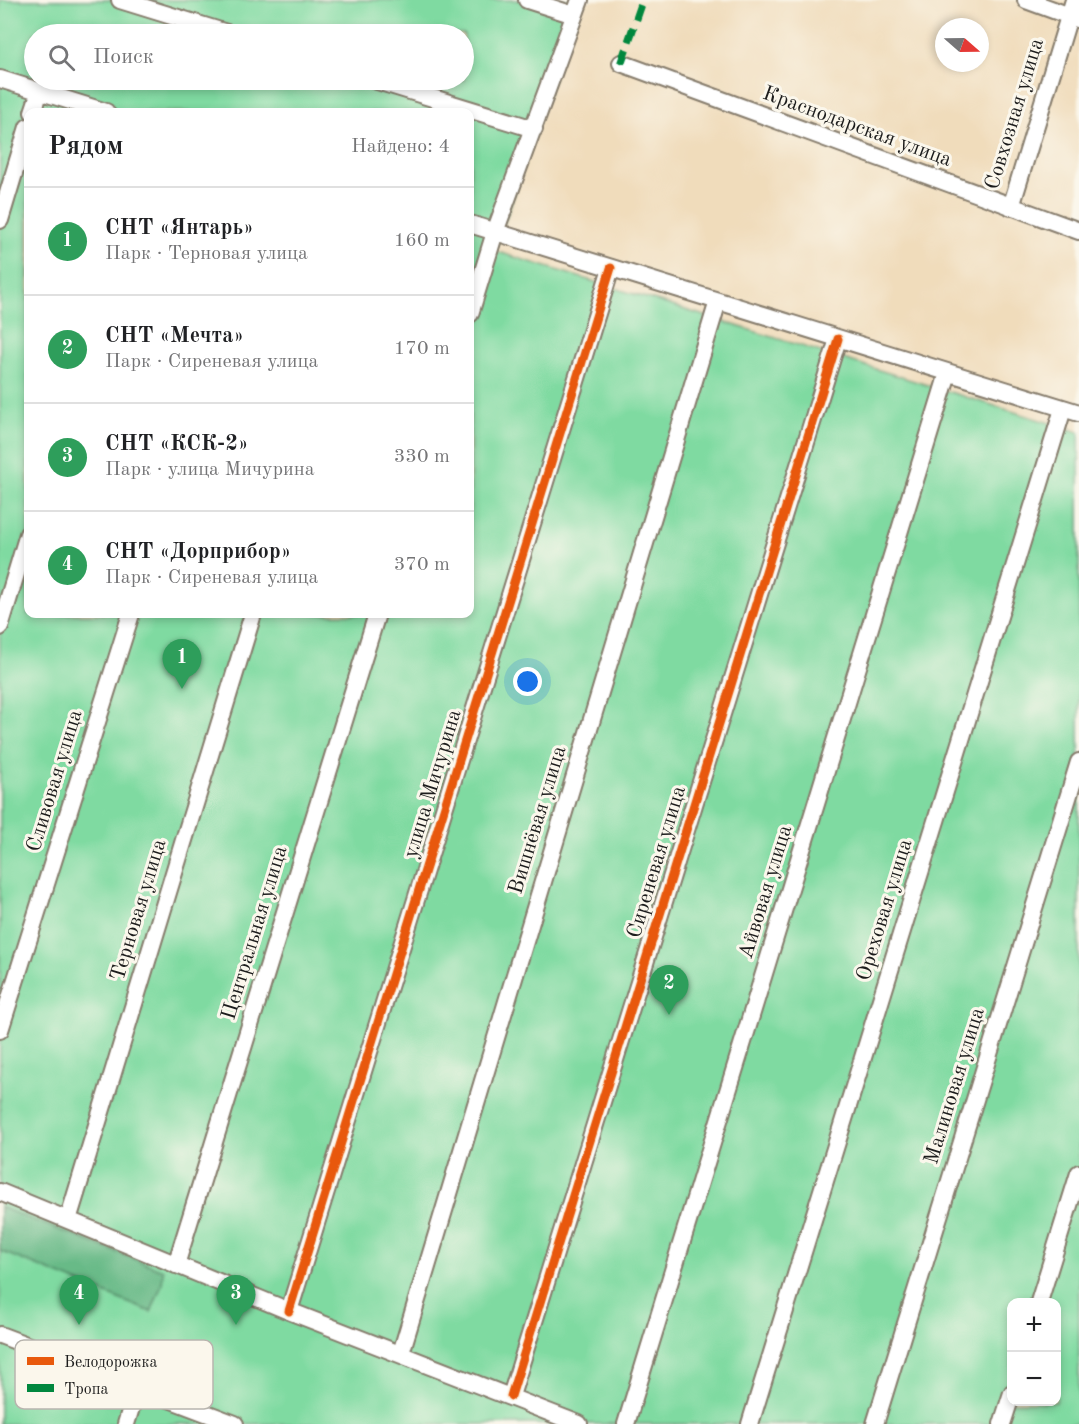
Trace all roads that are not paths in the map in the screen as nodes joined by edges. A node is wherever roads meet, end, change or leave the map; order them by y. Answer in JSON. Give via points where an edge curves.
{"nodes":[{"id":1,"x":120,"y":0,"type":"edge"},
{"id":2,"x":527,"y":0,"type":"edge"},
{"id":3,"x":1026,"y":0,"type":"edge"},
{"id":4,"x":577,"y":8,"type":"edge"},
{"id":5,"x":1074,"y":12,"type":"edge"},
{"id":6,"x":198,"y":24,"type":"edge"},
{"id":7,"x":621,"y":63,"type":"dead end"},
{"id":8,"x":0,"y":79,"type":"edge"},
{"id":9,"x":24,"y":86,"type":"edge"},
{"id":10,"x":37,"y":90,"type":"edge"},
{"id":11,"x":407,"y":90,"type":"edge"},
{"id":12,"x":40,"y":91,"type":"junction"},
{"id":13,"x":34,"y":108,"type":"edge"},
{"id":14,"x":93,"y":108,"type":"edge"},
{"id":15,"x":465,"y":108,"type":"edge"},
{"id":16,"x":474,"y":111,"type":"edge"},
{"id":17,"x":534,"y":129,"type":"junction"},
{"id":18,"x":24,"y":140,"type":"edge"},
{"id":19,"x":1011,"y":207,"type":"junction"},
{"id":20,"x":0,"y":220,"type":"edge"},
{"id":21,"x":474,"y":225,"type":"edge"},
{"id":22,"x":1079,"y":231,"type":"edge"},
{"id":23,"x":495,"y":232,"type":"junction"},
{"id":24,"x":611,"y":268,"type":"junction"},
{"id":25,"x":474,"y":301,"type":"edge"},
{"id":26,"x":718,"y":301,"type":"junction"},
{"id":27,"x":838,"y":339,"type":"junction"},
{"id":28,"x":948,"y":373,"type":"junction"},
{"id":29,"x":1071,"y":411,"type":"edge"},
{"id":30,"x":24,"y":547,"type":"edge"},
{"id":31,"x":130,"y":618,"type":"edge"},
{"id":32,"x":252,"y":618,"type":"edge"},
{"id":33,"x":376,"y":618,"type":"edge"},
{"id":34,"x":0,"y":627,"type":"edge"},
{"id":35,"x":1079,"y":762,"type":"edge"},
{"id":36,"x":0,"y":1030,"type":"edge"},
{"id":37,"x":1079,"y":1173,"type":"edge"},
{"id":38,"x":0,"y":1192,"type":"edge"},
{"id":39,"x":68,"y":1220,"type":"junction"},
{"id":40,"x":176,"y":1265,"type":"junction"},
{"id":41,"x":1040,"y":1298,"type":"edge"},
{"id":42,"x":289,"y":1311,"type":"junction"},
{"id":43,"x":0,"y":1335,"type":"edge"},
{"id":44,"x":15,"y":1340,"type":"edge"},
{"id":45,"x":401,"y":1353,"type":"junction"},
{"id":46,"x":511,"y":1396,"type":"junction"},
{"id":47,"x":1007,"y":1406,"type":"edge"},
{"id":48,"x":131,"y":1409,"type":"edge"},
{"id":49,"x":198,"y":1409,"type":"edge"},
{"id":50,"x":126,"y":1424,"type":"edge"},
{"id":51,"x":235,"y":1424,"type":"edge"},
{"id":52,"x":579,"y":1424,"type":"edge"},
{"id":53,"x":626,"y":1424,"type":"edge"},
{"id":54,"x":750,"y":1424,"type":"edge"},
{"id":55,"x":875,"y":1424,"type":"edge"},
{"id":56,"x":1002,"y":1424,"type":"edge"}],
"edges":[{"from":1,"to":6,"type":"street"},
{"from":2,"to":4,"type":"street"},
{"from":3,"to":5,"type":"street"},
{"from":4,"to":17,"type":"street"},
{"from":5,"to":19,"type":"street","name":"Совхозная улица"},
{"from":7,"to":19,"type":"street","name":"Краснодарская улица"},
{"from":8,"to":9,"type":"street"},
{"from":10,"to":12,"type":"street"},
{"from":11,"to":15,"type":"street"},
{"from":12,"to":13,"type":"street"},
{"from":12,"to":14,"type":"street"},
{"from":16,"to":17,"type":"street"},
{"from":17,"to":23,"type":"street"},
{"from":18,"to":20,"type":"street"},
{"from":19,"to":22,"type":"street","name":"Краснодарская улица"},
{"from":21,"to":23,"type":"street"},
{"from":23,"to":24,"type":"street"},
{"from":23,"to":25,"type":"street"},
{"from":24,"to":26,"type":"street"},
{"from":24,"to":42,"type":"street","name":"улица Мичурина"},
{"from":26,"to":27,"type":"street"},
{"from":26,"to":45,"type":"street","name":"Вишнёвая улица"},
{"from":27,"to":28,"type":"street"},
{"from":27,"to":46,"type":"street","name":"Сиреневая улица"},
{"from":28,"to":29,"type":"street"},
{"from":28,"to":53,"type":"street","name":"Айвовая улица"},
{"from":29,"to":54,"type":"street","name":"Ореховая улица"},
{"from":30,"to":34,"type":"street"},
{"from":31,"to":36,"type":"street","name":"Сливовая улица"},
{"from":32,"to":39,"type":"street","name":"Терновая улица"},
{"from":33,"to":40,"type":"street","name":"Центральная улица"},
{"from":35,"to":55,"type":"street","name":"Малиновая улица"},
{"from":37,"to":41,"type":"street"},
{"from":38,"to":39,"type":"street"},
{"from":39,"to":40,"type":"street"},
{"from":40,"to":42,"type":"street"},
{"from":42,"to":45,"type":"street"},
{"from":43,"to":44,"type":"street"},
{"from":45,"to":46,"type":"street"},
{"from":46,"to":52,"type":"street"},
{"from":47,"to":56,"type":"street"},
{"from":48,"to":50,"type":"street"},
{"from":49,"to":51,"type":"street"}]}
